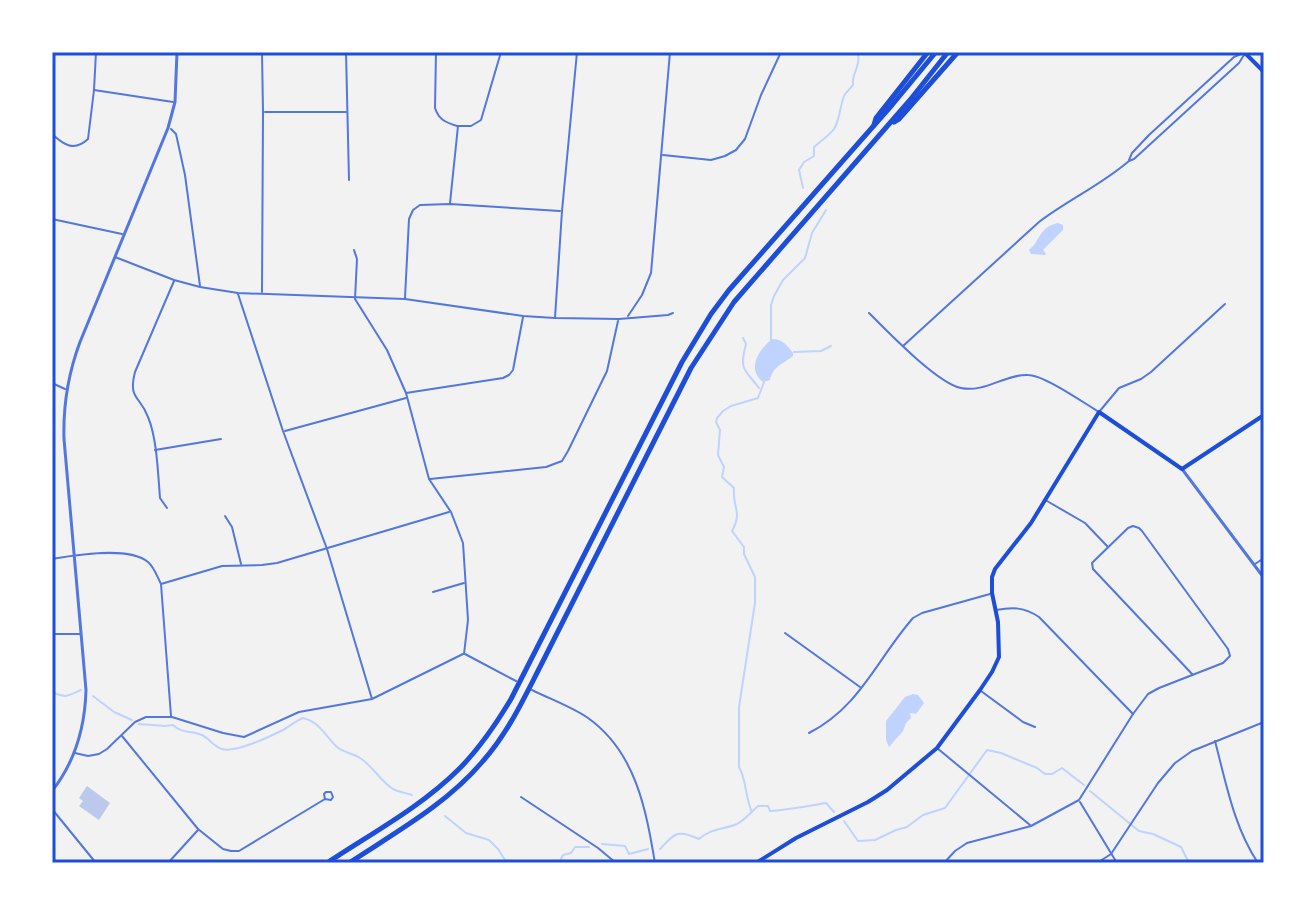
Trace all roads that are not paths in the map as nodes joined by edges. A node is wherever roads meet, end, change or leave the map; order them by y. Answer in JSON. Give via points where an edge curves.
{"nodes":[{"id":1,"x":96,"y":52,"type":"edge"},
{"id":2,"x":177,"y":52,"type":"edge"},
{"id":3,"x":262,"y":52,"type":"edge"},
{"id":4,"x":346,"y":52,"type":"edge"},
{"id":5,"x":436,"y":52,"type":"edge"},
{"id":6,"x":501,"y":52,"type":"edge"},
{"id":7,"x":577,"y":52,"type":"edge"},
{"id":8,"x":670,"y":52,"type":"edge"},
{"id":9,"x":781,"y":52,"type":"edge"},
{"id":10,"x":928,"y":52,"type":"edge"},
{"id":11,"x":936,"y":52,"type":"edge"},
{"id":12,"x":948,"y":52,"type":"edge"},
{"id":13,"x":958,"y":52,"type":"edge"},
{"id":14,"x":1244,"y":52,"type":"edge"},
{"id":15,"x":1264,"y":72,"type":"edge"},
{"id":16,"x":94,"y":90,"type":"junction"},
{"id":17,"x":175,"y":102,"type":"junction"},
{"id":18,"x":1176,"y":111,"type":"junction"},
{"id":19,"x":263,"y":112,"type":"junction"},
{"id":20,"x":348,"y":112,"type":"junction"},
{"id":21,"x":1182,"y":116,"type":"junction"},
{"id":22,"x":1166,"y":120,"type":"junction"},
{"id":23,"x":458,"y":126,"type":"junction"},
{"id":24,"x":1171,"y":126,"type":"junction"},
{"id":25,"x":873,"y":127,"type":"junction"},
{"id":26,"x":168,"y":128,"type":"junction"},
{"id":27,"x":887,"y":128,"type":"junction"},
{"id":28,"x":52,"y":134,"type":"edge"},
{"id":29,"x":1137,"y":148,"type":"junction"},
{"id":30,"x":1142,"y":152,"type":"junction"},
{"id":31,"x":662,"y":155,"type":"junction"},
{"id":32,"x":1129,"y":161,"type":"junction"},
{"id":33,"x":349,"y":180,"type":"dead end"},
{"id":34,"x":450,"y":204,"type":"junction"},
{"id":35,"x":562,"y":211,"type":"junction"},
{"id":36,"x":52,"y":219,"type":"edge"},
{"id":37,"x":123,"y":234,"type":"junction"},
{"id":38,"x":354,"y":250,"type":"dead end"},
{"id":39,"x":114,"y":257,"type":"junction"},
{"id":40,"x":174,"y":280,"type":"junction"},
{"id":41,"x":200,"y":287,"type":"junction"},
{"id":42,"x":238,"y":293,"type":"junction"},
{"id":43,"x":262,"y":293,"type":"junction"},
{"id":44,"x":355,"y":299,"type":"junction"},
{"id":45,"x":405,"y":299,"type":"junction"},
{"id":46,"x":1225,"y":304,"type":"dead end"},
{"id":47,"x":673,"y":313,"type":"dead end"},
{"id":48,"x":869,"y":313,"type":"dead end"},
{"id":49,"x":523,"y":316,"type":"junction"},
{"id":50,"x":628,"y":317,"type":"junction"},
{"id":51,"x":555,"y":318,"type":"junction"},
{"id":52,"x":619,"y":319,"type":"junction"},
{"id":53,"x":903,"y":346,"type":"junction"},
{"id":54,"x":52,"y":383,"type":"edge"},
{"id":55,"x":66,"y":390,"type":"junction"},
{"id":56,"x":406,"y":396,"type":"junction"},
{"id":57,"x":1099,"y":412,"type":"junction"},
{"id":58,"x":1264,"y":416,"type":"edge"},
{"id":59,"x":283,"y":431,"type":"junction"},
{"id":60,"x":221,"y":439,"type":"dead end"},
{"id":61,"x":155,"y":450,"type":"junction"},
{"id":62,"x":1182,"y":469,"type":"junction"},
{"id":63,"x":429,"y":479,"type":"junction"},
{"id":64,"x":1045,"y":501,"type":"junction"},
{"id":65,"x":167,"y":508,"type":"dead end"},
{"id":66,"x":451,"y":512,"type":"junction"},
{"id":67,"x":225,"y":516,"type":"dead end"},
{"id":68,"x":1108,"y":547,"type":"junction"},
{"id":69,"x":327,"y":549,"type":"junction"},
{"id":70,"x":74,"y":556,"type":"junction"},
{"id":71,"x":1264,"y":558,"type":"edge"},
{"id":72,"x":52,"y":559,"type":"edge"},
{"id":73,"x":1254,"y":564,"type":"junction"},
{"id":74,"x":241,"y":565,"type":"junction"},
{"id":75,"x":1264,"y":578,"type":"edge"},
{"id":76,"x":465,"y":583,"type":"junction"},
{"id":77,"x":161,"y":584,"type":"junction"},
{"id":78,"x":433,"y":592,"type":"dead end"},
{"id":79,"x":992,"y":593,"type":"junction"},
{"id":80,"x":995,"y":610,"type":"junction"},
{"id":81,"x":785,"y":633,"type":"dead end"},
{"id":82,"x":52,"y":634,"type":"edge"},
{"id":83,"x":81,"y":634,"type":"junction"},
{"id":84,"x":464,"y":654,"type":"junction"},
{"id":85,"x":1193,"y":675,"type":"junction"},
{"id":86,"x":861,"y":688,"type":"junction"},
{"id":87,"x":980,"y":690,"type":"junction"},
{"id":88,"x":372,"y":699,"type":"junction"},
{"id":89,"x":1133,"y":714,"type":"junction"},
{"id":90,"x":172,"y":717,"type":"junction"},
{"id":91,"x":1264,"y":722,"type":"edge"},
{"id":92,"x":1035,"y":727,"type":"dead end"},
{"id":93,"x":809,"y":733,"type":"dead end"},
{"id":94,"x":121,"y":735,"type":"junction"},
{"id":95,"x":1215,"y":741,"type":"junction"},
{"id":96,"x":937,"y":748,"type":"junction"},
{"id":97,"x":74,"y":753,"type":"junction"},
{"id":98,"x":52,"y":791,"type":"edge"},
{"id":99,"x":521,"y":797,"type":"dead end"},
{"id":100,"x":325,"y":799,"type":"dead end"},
{"id":101,"x":1079,"y":800,"type":"junction"},
{"id":102,"x":52,"y":809,"type":"edge"},
{"id":103,"x":1031,"y":826,"type":"junction"},
{"id":104,"x":198,"y":829,"type":"junction"},
{"id":105,"x":1111,"y":854,"type":"junction"},
{"id":106,"x":759,"y":862,"type":"edge"},
{"id":107,"x":96,"y":863,"type":"edge"},
{"id":108,"x":168,"y":863,"type":"edge"},
{"id":109,"x":327,"y":863,"type":"edge"},
{"id":110,"x":349,"y":863,"type":"edge"},
{"id":111,"x":616,"y":863,"type":"edge"},
{"id":112,"x":655,"y":863,"type":"edge"},
{"id":113,"x":944,"y":863,"type":"edge"},
{"id":114,"x":1097,"y":863,"type":"edge"},
{"id":115,"x":1117,"y":863,"type":"edge"},
{"id":116,"x":1258,"y":863,"type":"edge"}],
"edges":[{"from":1,"to":16,"type":"street"},
{"from":2,"to":17,"type":"street"},
{"from":3,"to":19,"type":"street"},
{"from":4,"to":20,"type":"street"},
{"from":5,"to":23,"type":"street","via":[[435,108],[444,122]]},
{"from":6,"to":23,"type":"street","via":[[481,120]]},
{"from":7,"to":35,"type":"street"},
{"from":8,"to":31,"type":"street"},
{"from":9,"to":31,"type":"street","via":[[736,150],[711,160]]},
{"from":10,"to":25,"type":"highway"},
{"from":11,"to":25,"type":"highway"},
{"from":12,"to":27,"type":"highway"},
{"from":13,"to":27,"type":"highway"},
{"from":14,"to":15,"type":"main road"},
{"from":14,"to":18,"type":"street"},
{"from":14,"to":21,"type":"street","via":[[1239,63]]},
{"from":16,"to":17,"type":"street"},
{"from":16,"to":28,"type":"street","via":[[88,139],[72,147]]},
{"from":17,"to":26,"type":"street"},
{"from":18,"to":21,"type":"street"},
{"from":18,"to":22,"type":"street"},
{"from":19,"to":20,"type":"street"},
{"from":19,"to":43,"type":"street"},
{"from":20,"to":33,"type":"street"},
{"from":21,"to":24,"type":"street"},
{"from":22,"to":24,"type":"street"},
{"from":22,"to":29,"type":"street"},
{"from":23,"to":34,"type":"street"},
{"from":24,"to":30,"type":"street"},
{"from":25,"to":109,"type":"highway","via":[[729,290],[695,339],[511,699],[484,741],[428,796]]},
{"from":26,"to":37,"type":"street"},
{"from":26,"to":41,"type":"street","via":[[176,134],[185,175]]},
{"from":27,"to":110,"type":"highway","via":[[716,328],[499,741],[452,792]]},
{"from":29,"to":30,"type":"street"},
{"from":29,"to":32,"type":"street"},
{"from":30,"to":32,"type":"street"},
{"from":31,"to":50,"type":"street","via":[[651,273]]},
{"from":32,"to":53,"type":"street","via":[[1039,222]]},
{"from":34,"to":35,"type":"street"},
{"from":34,"to":45,"type":"street","via":[[413,210]]},
{"from":35,"to":51,"type":"street"},
{"from":36,"to":37,"type":"street"},
{"from":37,"to":39,"type":"street"},
{"from":38,"to":44,"type":"street"},
{"from":39,"to":40,"type":"street"},
{"from":39,"to":55,"type":"street"},
{"from":40,"to":41,"type":"street"},
{"from":40,"to":61,"type":"street","via":[[132,383],[149,417]]},
{"from":41,"to":42,"type":"street"},
{"from":42,"to":43,"type":"street"},
{"from":42,"to":59,"type":"street"},
{"from":43,"to":44,"type":"street"},
{"from":44,"to":45,"type":"street"},
{"from":44,"to":56,"type":"street","via":[[387,350]]},
{"from":45,"to":49,"type":"street"},
{"from":46,"to":57,"type":"street","via":[[1151,372],[1119,388]]},
{"from":47,"to":50,"type":"street"},
{"from":48,"to":53,"type":"street"},
{"from":49,"to":51,"type":"street"},
{"from":49,"to":56,"type":"street","via":[[509,375]]},
{"from":50,"to":52,"type":"street"},
{"from":51,"to":52,"type":"street"},
{"from":52,"to":63,"type":"street","via":[[607,371],[562,461]]},
{"from":53,"to":57,"type":"street","via":[[955,386],[977,388],[1032,375]]},
{"from":54,"to":55,"type":"street"},
{"from":55,"to":70,"type":"street","via":[[64,439]]},
{"from":56,"to":59,"type":"street"},
{"from":56,"to":63,"type":"street"},
{"from":57,"to":62,"type":"main road"},
{"from":57,"to":64,"type":"main road"},
{"from":58,"to":62,"type":"main road"},
{"from":59,"to":69,"type":"street"},
{"from":60,"to":61,"type":"street"},
{"from":61,"to":65,"type":"street","via":[[160,498]]},
{"from":62,"to":73,"type":"street"},
{"from":63,"to":66,"type":"street"},
{"from":64,"to":68,"type":"street","via":[[1085,523]]},
{"from":64,"to":79,"type":"main road","via":[[995,569]]},
{"from":66,"to":69,"type":"street"},
{"from":66,"to":76,"type":"street","via":[[463,543]]},
{"from":67,"to":74,"type":"street"},
{"from":68,"to":85,"type":"street","via":[[1092,563],[1094,571]]},
{"from":68,"to":85,"type":"street","via":[[1128,528],[1139,528],[1228,649],[1226,662]]},
{"from":69,"to":74,"type":"street"},
{"from":69,"to":88,"type":"street"},
{"from":70,"to":72,"type":"street"},
{"from":70,"to":77,"type":"street","via":[[138,556]]},
{"from":70,"to":83,"type":"street"},
{"from":71,"to":73,"type":"street"},
{"from":73,"to":75,"type":"street"},
{"from":74,"to":77,"type":"street"},
{"from":76,"to":78,"type":"street"},
{"from":76,"to":84,"type":"street"},
{"from":77,"to":90,"type":"street"},
{"from":79,"to":80,"type":"main road"},
{"from":79,"to":86,"type":"street","via":[[913,618]]},
{"from":80,"to":87,"type":"main road","via":[[1000,650]]},
{"from":80,"to":89,"type":"street","via":[[1018,607],[1039,617]]},
{"from":81,"to":86,"type":"street"},
{"from":82,"to":83,"type":"street"},
{"from":83,"to":97,"type":"street","via":[[86,706]]},
{"from":84,"to":88,"type":"street"},
{"from":84,"to":112,"type":"street","via":[[588,718],[614,741],[635,779]]},
{"from":85,"to":89,"type":"street","via":[[1153,691]]},
{"from":86,"to":93,"type":"street","via":[[828,723]]},
{"from":87,"to":92,"type":"street"},
{"from":87,"to":96,"type":"main road"},
{"from":88,"to":90,"type":"street","via":[[299,712],[244,737]]},
{"from":89,"to":101,"type":"street"},
{"from":90,"to":94,"type":"street","via":[[140,719]]},
{"from":91,"to":95,"type":"street"},
{"from":94,"to":97,"type":"street","via":[[99,754]]},
{"from":94,"to":104,"type":"street"},
{"from":95,"to":105,"type":"street","via":[[1169,768]]},
{"from":95,"to":116,"type":"street","via":[[1239,826]]},
{"from":96,"to":103,"type":"street"},
{"from":96,"to":106,"type":"main road","via":[[868,802]]},
{"from":97,"to":98,"type":"street"},
{"from":99,"to":111,"type":"street"},
{"from":100,"to":104,"type":"street","via":[[239,851],[223,849]]},
{"from":101,"to":103,"type":"street"},
{"from":101,"to":105,"type":"street"},
{"from":102,"to":107,"type":"street"},
{"from":103,"to":113,"type":"street","via":[[967,843]]},
{"from":104,"to":108,"type":"street"},
{"from":105,"to":114,"type":"street"},
{"from":105,"to":115,"type":"street"}]}
